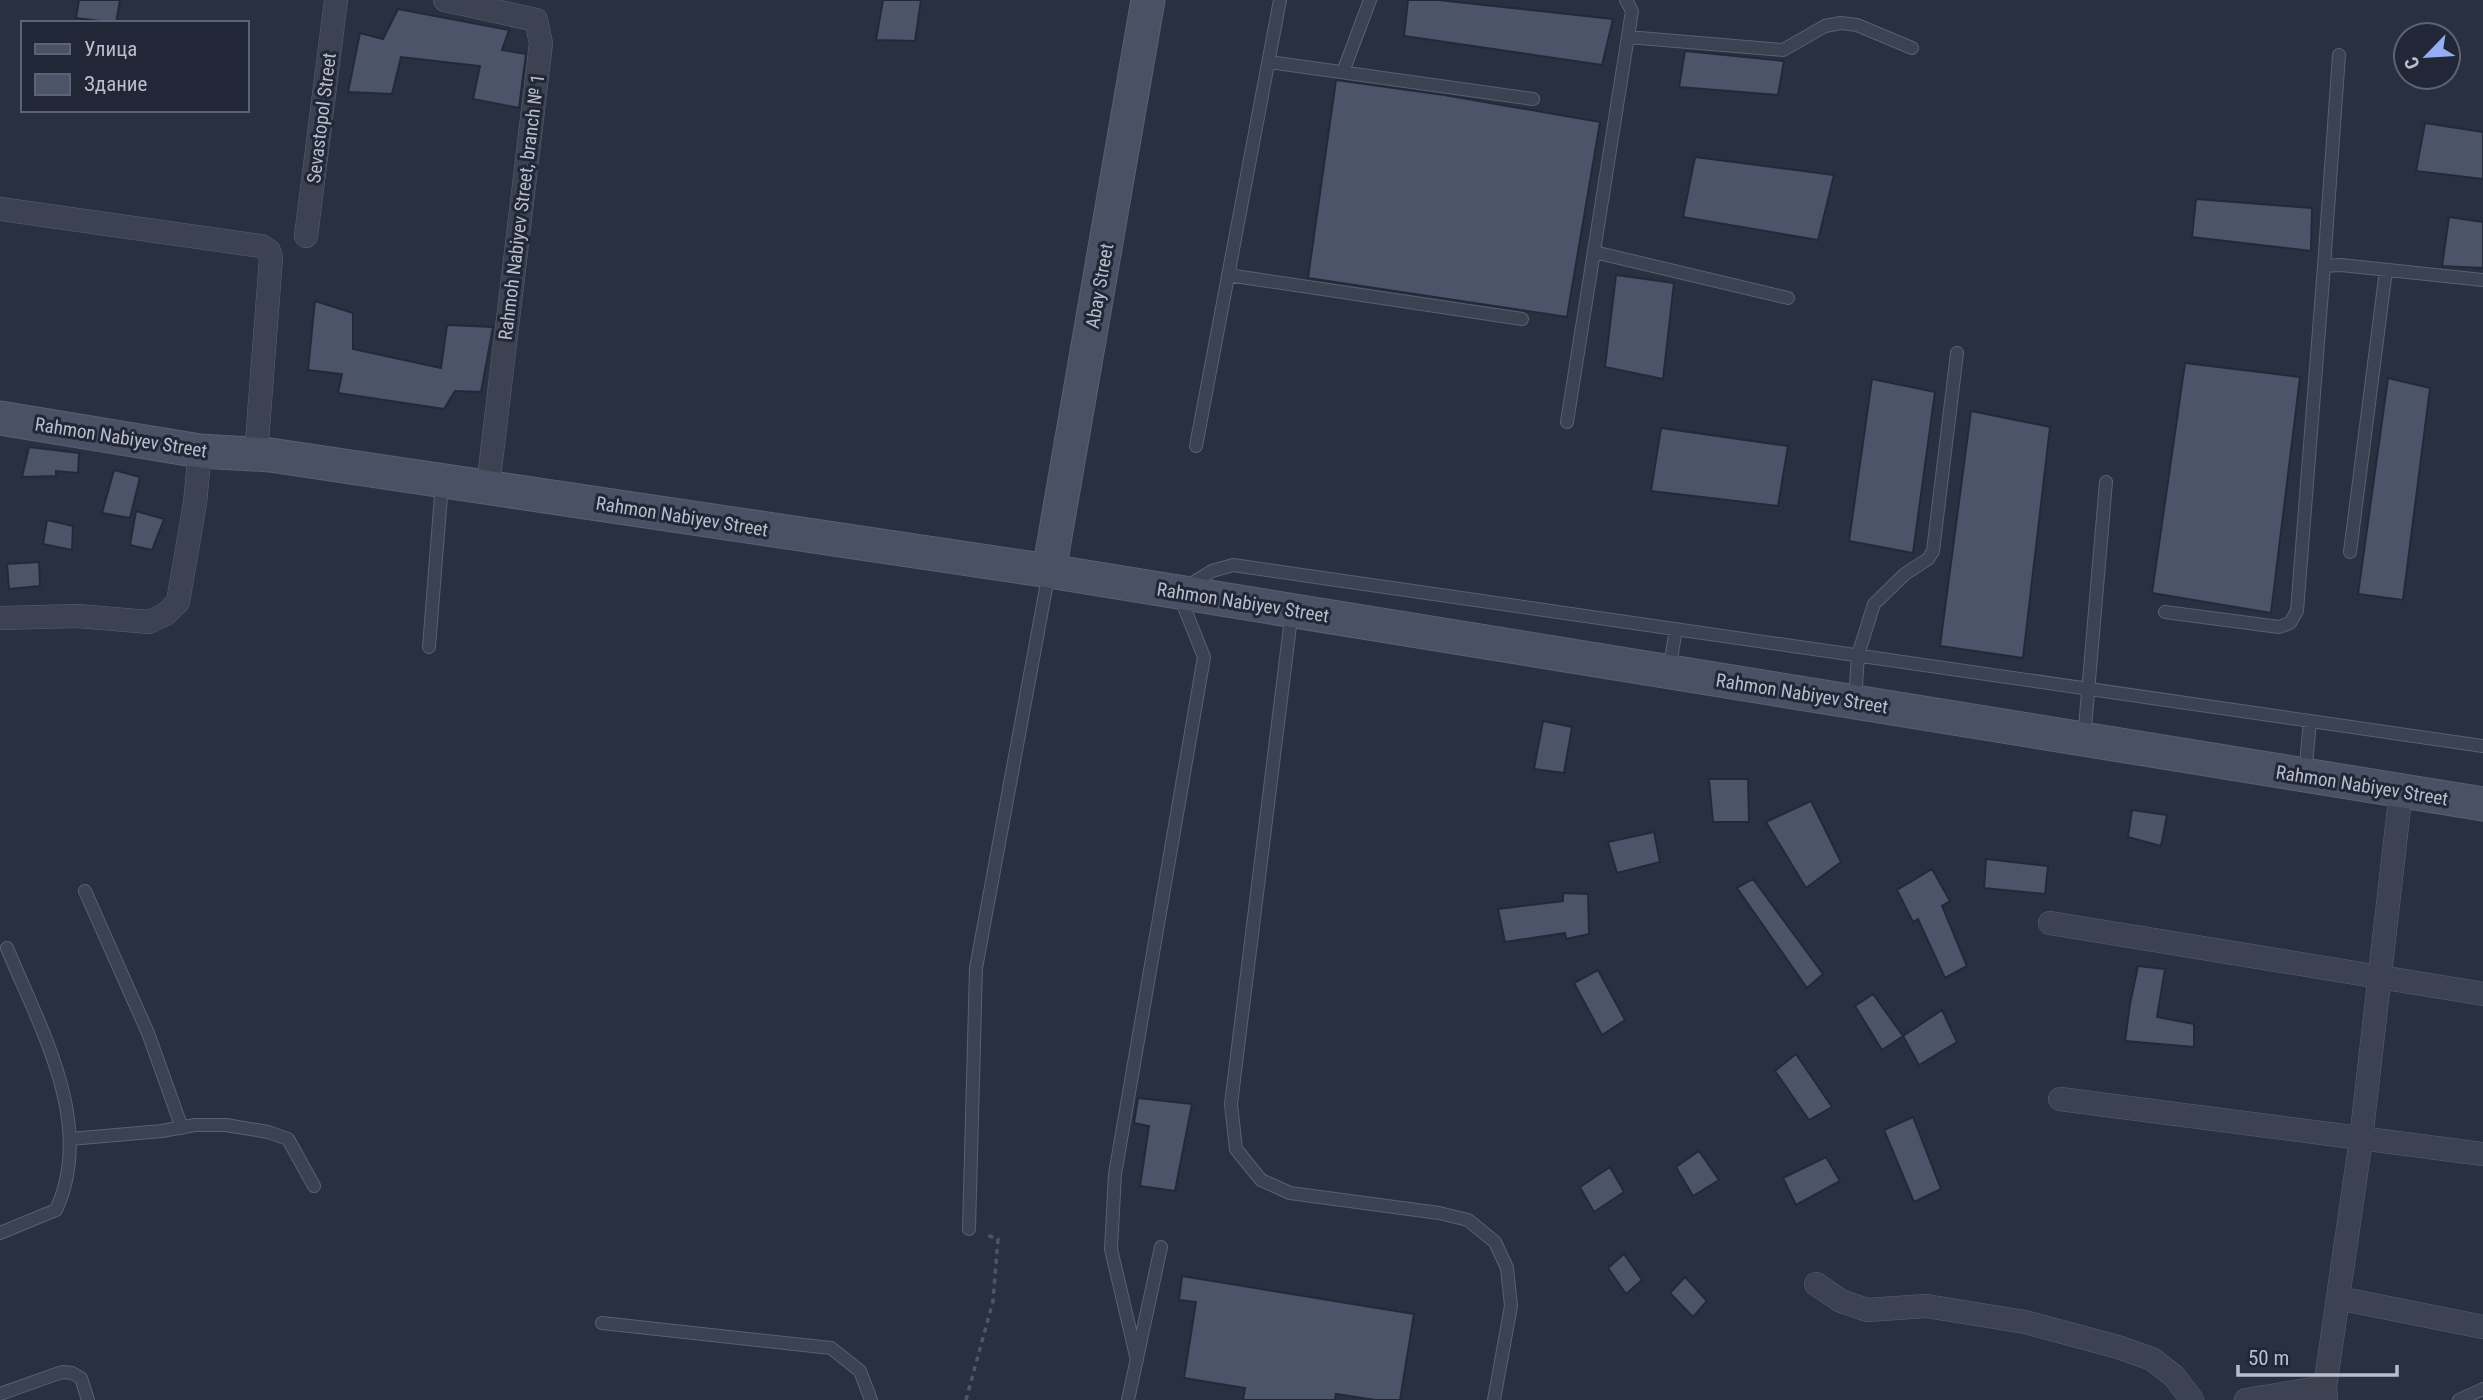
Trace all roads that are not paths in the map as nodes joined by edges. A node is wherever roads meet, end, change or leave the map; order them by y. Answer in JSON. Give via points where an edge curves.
{"nodes":[{"id":1,"x":336,"y":0,"type":"edge"},
{"id":2,"x":445,"y":0,"type":"edge"},
{"id":3,"x":1148,"y":0,"type":"edge"},
{"id":4,"x":1280,"y":0,"type":"edge"},
{"id":5,"x":1370,"y":0,"type":"edge"},
{"id":6,"x":1626,"y":0,"type":"edge"},
{"id":7,"x":1628,"y":37,"type":"junction"},
{"id":8,"x":1912,"y":48,"type":"dead end"},
{"id":9,"x":2339,"y":55,"type":"dead end"},
{"id":10,"x":1269,"y":62,"type":"junction"},
{"id":11,"x":1343,"y":72,"type":"junction"},
{"id":12,"x":1533,"y":99,"type":"dead end"},
{"id":13,"x":0,"y":209,"type":"edge"},
{"id":14,"x":306,"y":236,"type":"dead end"},
{"id":15,"x":1594,"y":252,"type":"junction"},
{"id":16,"x":2324,"y":266,"type":"junction"},
{"id":17,"x":2386,"y":270,"type":"junction"},
{"id":18,"x":1228,"y":275,"type":"junction"},
{"id":19,"x":2483,"y":280,"type":"edge"},
{"id":20,"x":1788,"y":298,"type":"dead end"},
{"id":21,"x":1522,"y":319,"type":"dead end"},
{"id":22,"x":1957,"y":353,"type":"dead end"},
{"id":23,"x":0,"y":418,"type":"edge"},
{"id":24,"x":1567,"y":422,"type":"dead end"},
{"id":25,"x":1196,"y":446,"type":"dead end"},
{"id":26,"x":200,"y":451,"type":"junction"},
{"id":27,"x":256,"y":454,"type":"junction"},
{"id":28,"x":442,"y":479,"type":"junction"},
{"id":29,"x":2106,"y":482,"type":"dead end"},
{"id":30,"x":488,"y":486,"type":"junction"},
{"id":31,"x":2350,"y":552,"type":"dead end"},
{"id":32,"x":1049,"y":571,"type":"junction"},
{"id":33,"x":1178,"y":592,"type":"junction"},
{"id":34,"x":1292,"y":610,"type":"junction"},
{"id":35,"x":2165,"y":612,"type":"dead end"},
{"id":36,"x":0,"y":618,"type":"edge"},
{"id":37,"x":1676,"y":629,"type":"junction"},
{"id":38,"x":429,"y":647,"type":"dead end"},
{"id":39,"x":1858,"y":656,"type":"junction"},
{"id":40,"x":1669,"y":671,"type":"junction"},
{"id":41,"x":2090,"y":689,"type":"junction"},
{"id":42,"x":1855,"y":702,"type":"junction"},
{"id":43,"x":2310,"y":721,"type":"junction"},
{"id":44,"x":2084,"y":739,"type":"junction"},
{"id":45,"x":2483,"y":746,"type":"edge"},
{"id":46,"x":2305,"y":775,"type":"junction"},
{"id":47,"x":2401,"y":791,"type":"junction"},
{"id":48,"x":2483,"y":804,"type":"edge"},
{"id":49,"x":85,"y":891,"type":"dead end"},
{"id":50,"x":2050,"y":923,"type":"dead end"},
{"id":51,"x":7,"y":948,"type":"dead end"},
{"id":52,"x":2381,"y":979,"type":"junction"},
{"id":53,"x":2483,"y":994,"type":"edge"},
{"id":54,"x":2060,"y":1099,"type":"dead end"},
{"id":55,"x":182,"y":1128,"type":"junction"},
{"id":56,"x":69,"y":1139,"type":"junction"},
{"id":57,"x":2361,"y":1139,"type":"junction"},
{"id":58,"x":2483,"y":1154,"type":"edge"},
{"id":59,"x":314,"y":1186,"type":"dead end"},
{"id":60,"x":969,"y":1229,"type":"road end"},
{"id":61,"x":0,"y":1233,"type":"edge"},
{"id":62,"x":1161,"y":1247,"type":"dead end"},
{"id":63,"x":1816,"y":1284,"type":"dead end"},
{"id":64,"x":2338,"y":1298,"type":"junction"},
{"id":65,"x":602,"y":1324,"type":"dead end"},
{"id":66,"x":2483,"y":1327,"type":"edge"},
{"id":67,"x":1137,"y":1360,"type":"junction"},
{"id":68,"x":2483,"y":1390,"type":"edge"},
{"id":69,"x":0,"y":1394,"type":"edge"},
{"id":70,"x":2326,"y":1394,"type":"edge"},
{"id":71,"x":88,"y":1400,"type":"edge"},
{"id":72,"x":872,"y":1400,"type":"edge"},
{"id":73,"x":1128,"y":1400,"type":"edge"},
{"id":74,"x":1494,"y":1400,"type":"edge"},
{"id":75,"x":2192,"y":1400,"type":"edge"},
{"id":76,"x":2246,"y":1400,"type":"edge"},
{"id":77,"x":2459,"y":1400,"type":"edge"}],
"edges":[{"from":1,"to":14,"type":"street","name":"Sevastopol Street"},
{"from":2,"to":30,"type":"street","name":"Rahmoh Nabiyev Street, branch № 1","via":[[536,20],[541,43]]},
{"from":3,"to":32,"type":"main road","name":"Abay Street"},
{"from":4,"to":10,"type":"lane"},
{"from":5,"to":11,"type":"lane"},
{"from":6,"to":7,"type":"lane","via":[[1632,11]]},
{"from":7,"to":8,"type":"lane","via":[[1783,50],[1825,26],[1841,23]]},
{"from":7,"to":15,"type":"lane"},
{"from":9,"to":16,"type":"lane"},
{"from":10,"to":11,"type":"lane"},
{"from":10,"to":18,"type":"lane"},
{"from":11,"to":12,"type":"lane"},
{"from":13,"to":27,"type":"street","via":[[261,246],[269,251]]},
{"from":15,"to":20,"type":"lane"},
{"from":15,"to":24,"type":"lane"},
{"from":16,"to":17,"type":"lane"},
{"from":16,"to":35,"type":"lane","via":[[2297,611],[2290,623],[2279,627]]},
{"from":17,"to":19,"type":"lane"},
{"from":17,"to":31,"type":"lane"},
{"from":18,"to":21,"type":"lane"},
{"from":18,"to":25,"type":"lane"},
{"from":22,"to":39,"type":"lane","via":[[1933,551],[1874,604]]},
{"from":23,"to":26,"type":"main road","name":"Rahmon Nabiyev Street"},
{"from":26,"to":27,"type":"main road","name":"Rahmon Nabiyev Street"},
{"from":26,"to":36,"type":"street","via":[[178,602],[166,614],[149,622],[78,616]]},
{"from":27,"to":28,"type":"main road","name":"Rahmon Nabiyev Street"},
{"from":28,"to":30,"type":"main road","name":"Rahmon Nabiyev Street"},
{"from":28,"to":38,"type":"lane"},
{"from":29,"to":41,"type":"lane"},
{"from":30,"to":32,"type":"main road","name":"Rahmon Nabiyev Street"},
{"from":32,"to":33,"type":"main road","name":"Rahmon Nabiyev Street"},
{"from":32,"to":60,"type":"lane","via":[[976,968]]},
{"from":33,"to":34,"type":"main road","name":"Rahmon Nabiyev Street"},
{"from":33,"to":37,"type":"lane","via":[[1212,571],[1233,565]]},
{"from":33,"to":67,"type":"lane","via":[[1204,657],[1114,1187],[1111,1249]]},
{"from":34,"to":40,"type":"main road","name":"Rahmon Nabiyev Street"},
{"from":34,"to":74,"type":"lane","via":[[1231,1104],[1236,1149],[1261,1180],[1290,1193],[1439,1213],[1468,1220],[1495,1242],[1507,1268],[1511,1306]]},
{"from":37,"to":39,"type":"lane"},
{"from":37,"to":40,"type":"lane"},
{"from":39,"to":41,"type":"lane"},
{"from":39,"to":42,"type":"lane"},
{"from":40,"to":42,"type":"main road","name":"Rahmon Nabiyev Street"},
{"from":41,"to":43,"type":"lane"},
{"from":41,"to":44,"type":"lane"},
{"from":42,"to":44,"type":"main road","name":"Rahmon Nabiyev Street"},
{"from":43,"to":45,"type":"lane"},
{"from":43,"to":46,"type":"lane"},
{"from":44,"to":46,"type":"main road","name":"Rahmon Nabiyev Street"},
{"from":46,"to":47,"type":"main road","name":"Rahmon Nabiyev Street"},
{"from":47,"to":48,"type":"main road","name":"Rahmon Nabiyev Street"},
{"from":47,"to":52,"type":"street"},
{"from":49,"to":55,"type":"lane","via":[[148,1033]]},
{"from":50,"to":52,"type":"street"},
{"from":51,"to":56,"type":"lane","via":[[53,1058]]},
{"from":52,"to":53,"type":"street"},
{"from":52,"to":57,"type":"street"},
{"from":54,"to":57,"type":"street"},
{"from":55,"to":56,"type":"lane"},
{"from":55,"to":59,"type":"lane","via":[[226,1125],[288,1139]]},
{"from":56,"to":61,"type":"lane","via":[[66,1189],[56,1210]]},
{"from":57,"to":58,"type":"street"},
{"from":57,"to":64,"type":"street"},
{"from":62,"to":67,"type":"lane"},
{"from":63,"to":75,"type":"street","via":[[1867,1310],[1926,1306],[2025,1322],[2118,1347],[2152,1359],[2174,1376]]},
{"from":64,"to":66,"type":"street"},
{"from":64,"to":70,"type":"street"},
{"from":65,"to":72,"type":"lane","via":[[831,1348],[860,1371]]},
{"from":67,"to":73,"type":"lane"},
{"from":68,"to":77,"type":"lane"},
{"from":69,"to":71,"type":"lane","via":[[62,1372],[80,1378]]},
{"from":70,"to":76,"type":"street"}]}
